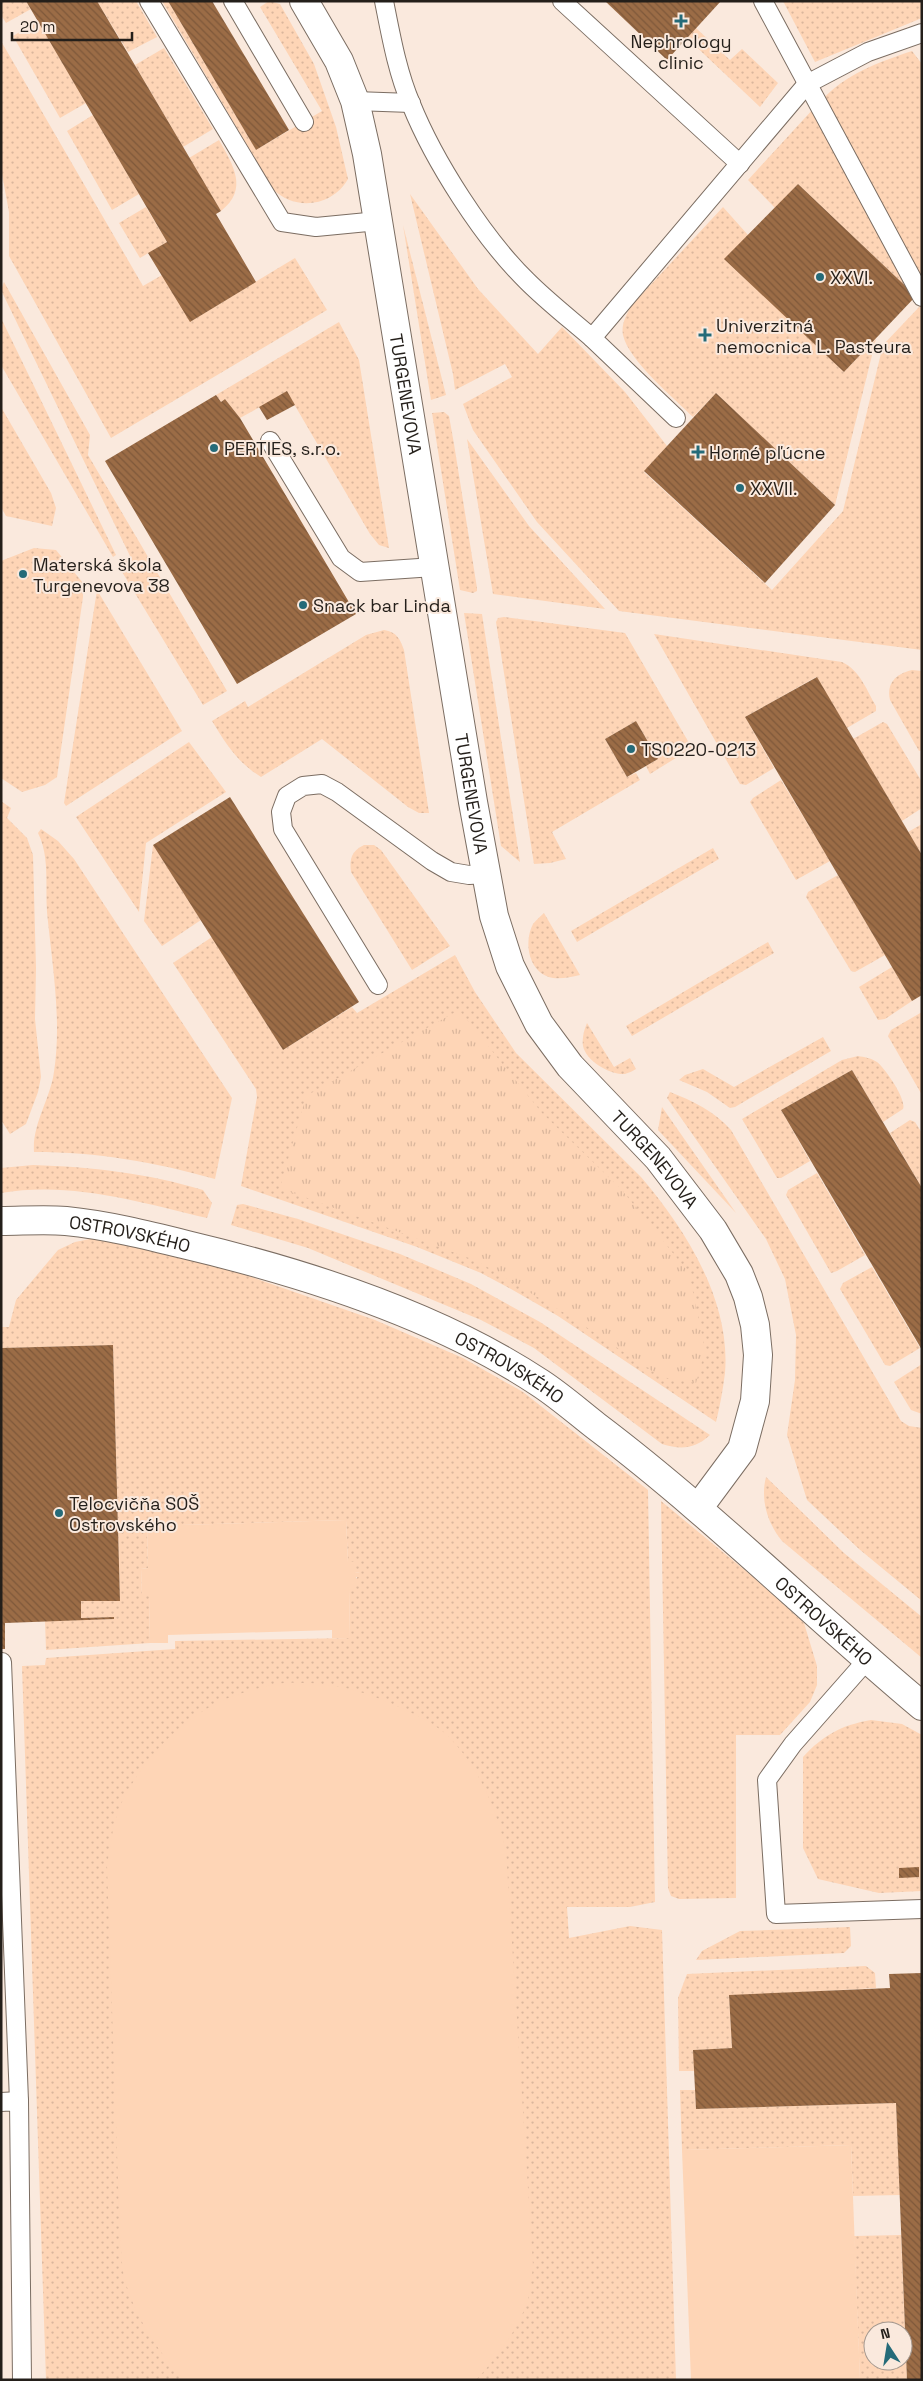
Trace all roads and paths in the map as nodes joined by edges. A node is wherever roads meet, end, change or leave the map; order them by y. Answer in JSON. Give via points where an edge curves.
{"nodes":[{"id":1,"x":149,"y":1,"type":"edge"},
{"id":2,"x":233,"y":1,"type":"edge"},
{"id":3,"x":304,"y":1,"type":"edge"},
{"id":4,"x":384,"y":1,"type":"edge"},
{"id":5,"x":562,"y":1,"type":"edge"},
{"id":6,"x":763,"y":1,"type":"edge"},
{"id":7,"x":922,"y":33,"type":"edge"},
{"id":8,"x":808,"y":84,"type":"junction"},
{"id":9,"x":355,"y":100,"type":"junction"},
{"id":10,"x":411,"y":103,"type":"junction"},
{"id":11,"x":304,"y":122,"type":"dead end"},
{"id":12,"x":740,"y":164,"type":"junction"},
{"id":13,"x":378,"y":221,"type":"junction"},
{"id":14,"x":922,"y":297,"type":"edge"},
{"id":15,"x":592,"y":338,"type":"junction"},
{"id":16,"x":676,"y":418,"type":"dead end"},
{"id":17,"x":270,"y":441,"type":"dead end"},
{"id":18,"x":434,"y":567,"type":"junction"},
{"id":19,"x":486,"y":874,"type":"junction"},
{"id":20,"x":378,"y":985,"type":"dead end"},
{"id":21,"x":1,"y":1221,"type":"edge"},
{"id":22,"x":699,"y":1508,"type":"junction"},
{"id":23,"x":867,"y":1660,"type":"junction"},
{"id":24,"x":2,"y":1662,"type":"edge"},
{"id":25,"x":922,"y":1706,"type":"edge"},
{"id":26,"x":922,"y":1909,"type":"edge"},
{"id":27,"x":10,"y":2102,"type":"edge"},
{"id":28,"x":22,"y":2380,"type":"edge"}],
"edges":[{"from":1,"to":13,"type":"lane","via":[[282,222],[316,227]]},
{"from":2,"to":11,"type":"lane"},
{"from":3,"to":9,"type":"street","name":"TURGENEVOVA","via":[[339,61]]},
{"from":4,"to":10,"type":"lane","via":[[394,49]]},
{"from":5,"to":12,"type":"lane"},
{"from":6,"to":8,"type":"lane"},
{"from":7,"to":8,"type":"lane","via":[[868,52]]},
{"from":8,"to":12,"type":"lane"},
{"from":8,"to":14,"type":"lane"},
{"from":9,"to":10,"type":"lane"},
{"from":9,"to":13,"type":"street","name":"TURGENEVOVA"},
{"from":10,"to":15,"type":"lane","via":[[439,161],[484,229],[526,280]]},
{"from":12,"to":15,"type":"lane"},
{"from":13,"to":18,"type":"street","name":"TURGENEVOVA"},
{"from":15,"to":16,"type":"lane"},
{"from":17,"to":18,"type":"lane","via":[[341,558],[360,572]]},
{"from":18,"to":19,"type":"street","name":"TURGENEVOVA"},
{"from":19,"to":20,"type":"lane","via":[[451,872],[322,784],[303,786],[287,796],[281,812],[283,829]]},
{"from":19,"to":22,"type":"street","name":"TURGENEVOVA","via":[[494,916],[510,966],[539,1024],[570,1066],[658,1158],[727,1251],[748,1297],[758,1355],[755,1401],[742,1449]]},
{"from":21,"to":22,"type":"street","name":"OSTROVSKÉHO","via":[[65,1221],[138,1233],[227,1254],[387,1307],[467,1341],[540,1383]]},
{"from":22,"to":23,"type":"street","name":"OSTROVSKÉHO"},
{"from":23,"to":25,"type":"street","name":"OSTROVSKÉHO"},
{"from":23,"to":26,"type":"lane","via":[[793,1744],[767,1780],[776,1914]]},
{"from":24,"to":27,"type":"lane"},
{"from":27,"to":28,"type":"lane"}]}
